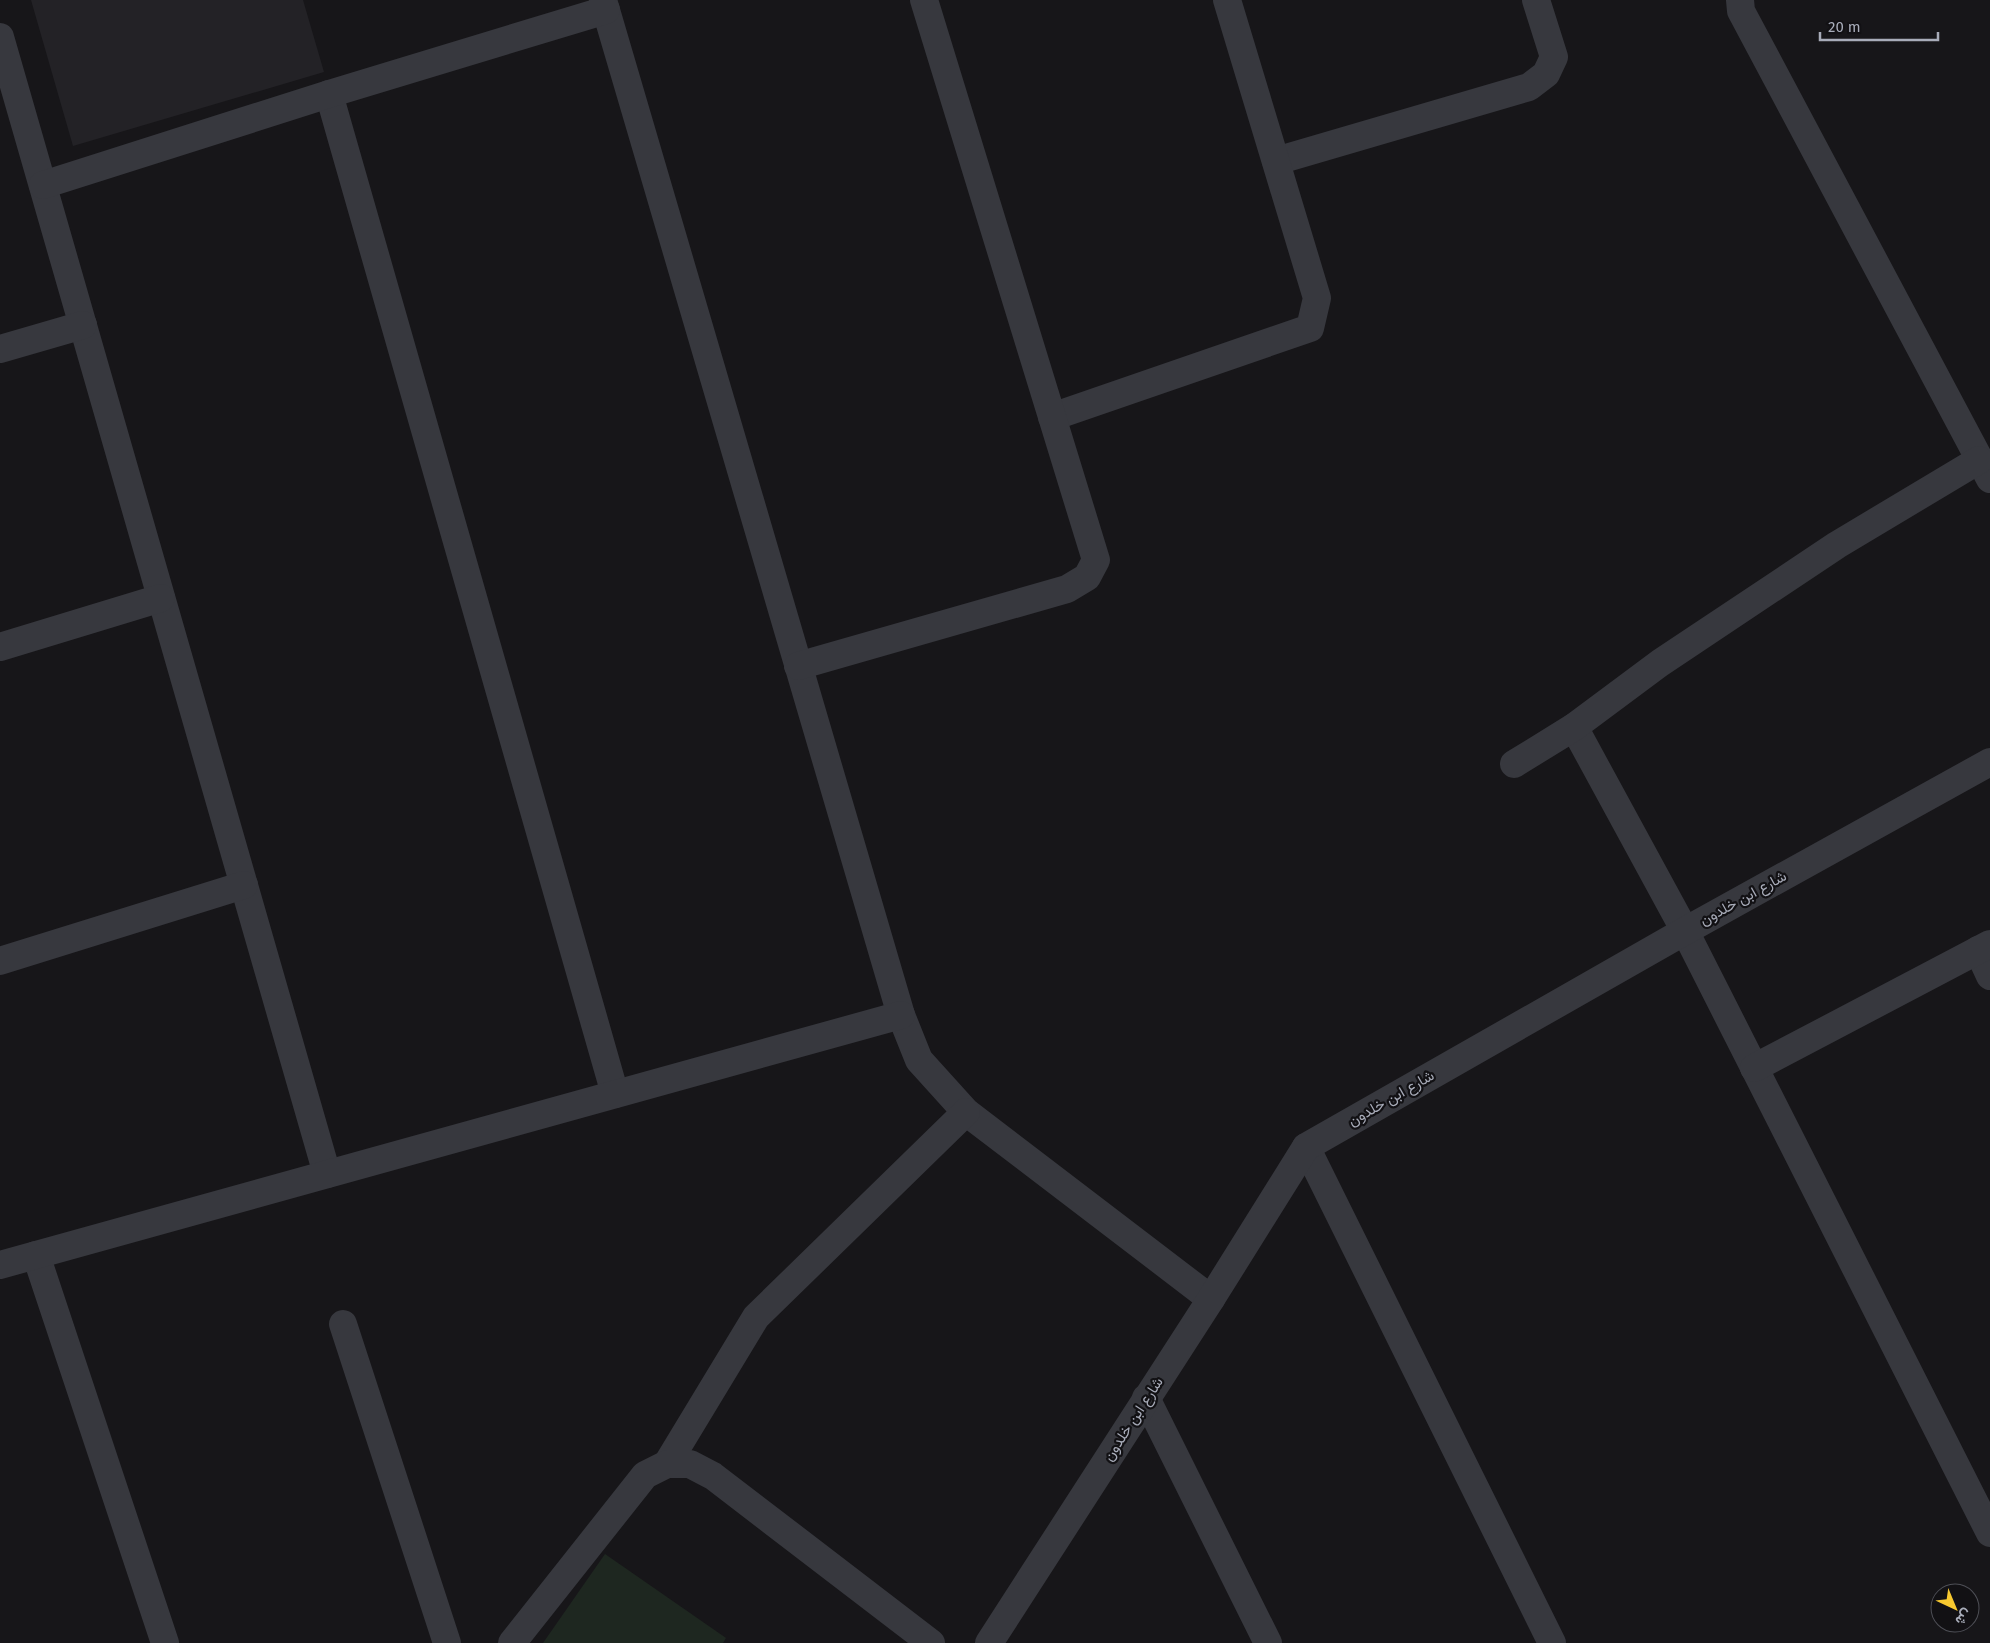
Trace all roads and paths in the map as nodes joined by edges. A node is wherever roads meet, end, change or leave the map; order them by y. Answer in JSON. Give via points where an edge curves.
{"nodes":[{"id":1,"x":924,"y":0,"type":"edge"},
{"id":2,"x":1227,"y":0,"type":"edge"},
{"id":3,"x":1536,"y":0,"type":"edge"},
{"id":4,"x":1740,"y":0,"type":"edge"},
{"id":5,"x":604,"y":5,"type":"edge"},
{"id":6,"x":0,"y":37,"type":"edge"},
{"id":7,"x":329,"y":94,"type":"junction"},
{"id":8,"x":1276,"y":161,"type":"junction"},
{"id":9,"x":43,"y":185,"type":"junction"},
{"id":10,"x":83,"y":325,"type":"junction"},
{"id":11,"x":0,"y":349,"type":"edge"},
{"id":12,"x":1052,"y":417,"type":"junction"},
{"id":13,"x":1984,"y":470,"type":"edge"},
{"id":14,"x":161,"y":598,"type":"junction"},
{"id":15,"x":0,"y":647,"type":"edge"},
{"id":16,"x":798,"y":666,"type":"junction"},
{"id":17,"x":1574,"y":727,"type":"junction"},
{"id":18,"x":1990,"y":762,"type":"edge"},
{"id":19,"x":1514,"y":764,"type":"dead end"},
{"id":20,"x":244,"y":885,"type":"junction"},
{"id":21,"x":1685,"y":931,"type":"junction"},
{"id":22,"x":1984,"y":947,"type":"edge"},
{"id":23,"x":0,"y":961,"type":"edge"},
{"id":24,"x":1990,"y":976,"type":"edge"},
{"id":25,"x":901,"y":1015,"type":"junction"},
{"id":26,"x":1754,"y":1068,"type":"junction"},
{"id":27,"x":615,"y":1094,"type":"junction"},
{"id":28,"x":966,"y":1112,"type":"junction"},
{"id":29,"x":1306,"y":1147,"type":"junction"},
{"id":30,"x":327,"y":1174,"type":"junction"},
{"id":31,"x":36,"y":1255,"type":"junction"},
{"id":32,"x":0,"y":1265,"type":"edge"},
{"id":33,"x":1211,"y":1299,"type":"junction"},
{"id":34,"x":344,"y":1324,"type":"dead end"},
{"id":35,"x":1146,"y":1398,"type":"junction"},
{"id":36,"x":667,"y":1464,"type":"junction"},
{"id":37,"x":1990,"y":1533,"type":"edge"},
{"id":38,"x":1002,"y":1636,"type":"edge"},
{"id":39,"x":165,"y":1643,"type":"edge"},
{"id":40,"x":447,"y":1643,"type":"edge"},
{"id":41,"x":512,"y":1643,"type":"edge"},
{"id":42,"x":931,"y":1643,"type":"edge"},
{"id":43,"x":1268,"y":1643,"type":"edge"},
{"id":44,"x":1552,"y":1643,"type":"edge"}],
"edges":[{"from":1,"to":12,"type":"street"},
{"from":2,"to":8,"type":"street"},
{"from":3,"to":8,"type":"street","via":[[1554,57],[1546,74],[1529,87]]},
{"from":4,"to":13,"type":"street","via":[[1742,11]]},
{"from":5,"to":7,"type":"street"},
{"from":5,"to":16,"type":"street"},
{"from":6,"to":9,"type":"street"},
{"from":7,"to":9,"type":"street"},
{"from":7,"to":27,"type":"street"},
{"from":8,"to":12,"type":"street","via":[[1317,298],[1310,328]]},
{"from":9,"to":10,"type":"street"},
{"from":10,"to":11,"type":"street"},
{"from":10,"to":14,"type":"street"},
{"from":12,"to":16,"type":"street","via":[[1096,560],[1087,577],[1066,588]]},
{"from":13,"to":17,"type":"street","via":[[1829,551],[1660,663]]},
{"from":14,"to":15,"type":"street"},
{"from":14,"to":20,"type":"street"},
{"from":16,"to":25,"type":"street"},
{"from":17,"to":19,"type":"street"},
{"from":17,"to":21,"type":"street"},
{"from":18,"to":21,"type":"street","name":"شارع ابن خلدون"},
{"from":20,"to":23,"type":"street"},
{"from":20,"to":30,"type":"street"},
{"from":21,"to":26,"type":"street"},
{"from":21,"to":29,"type":"street","name":"شارع ابن خلدون"},
{"from":22,"to":24,"type":"street"},
{"from":22,"to":26,"type":"street"},
{"from":25,"to":27,"type":"street"},
{"from":25,"to":28,"type":"street","via":[[920,1060]]},
{"from":26,"to":37,"type":"street"},
{"from":27,"to":30,"type":"street"},
{"from":28,"to":33,"type":"street"},
{"from":28,"to":36,"type":"street","via":[[756,1317]]},
{"from":29,"to":33,"type":"street","name":"شارع ابن خلدون"},
{"from":29,"to":44,"type":"street"},
{"from":30,"to":31,"type":"street"},
{"from":31,"to":32,"type":"street"},
{"from":31,"to":39,"type":"street"},
{"from":33,"to":35,"type":"street","name":"شارع ابن خلدون"},
{"from":34,"to":40,"type":"street"},
{"from":35,"to":38,"type":"street","name":"شارع ابن خلدون"},
{"from":35,"to":43,"type":"street"},
{"from":36,"to":41,"type":"street","via":[[644,1475]]},
{"from":36,"to":42,"type":"street","via":[[690,1464],[713,1476]]}]}
